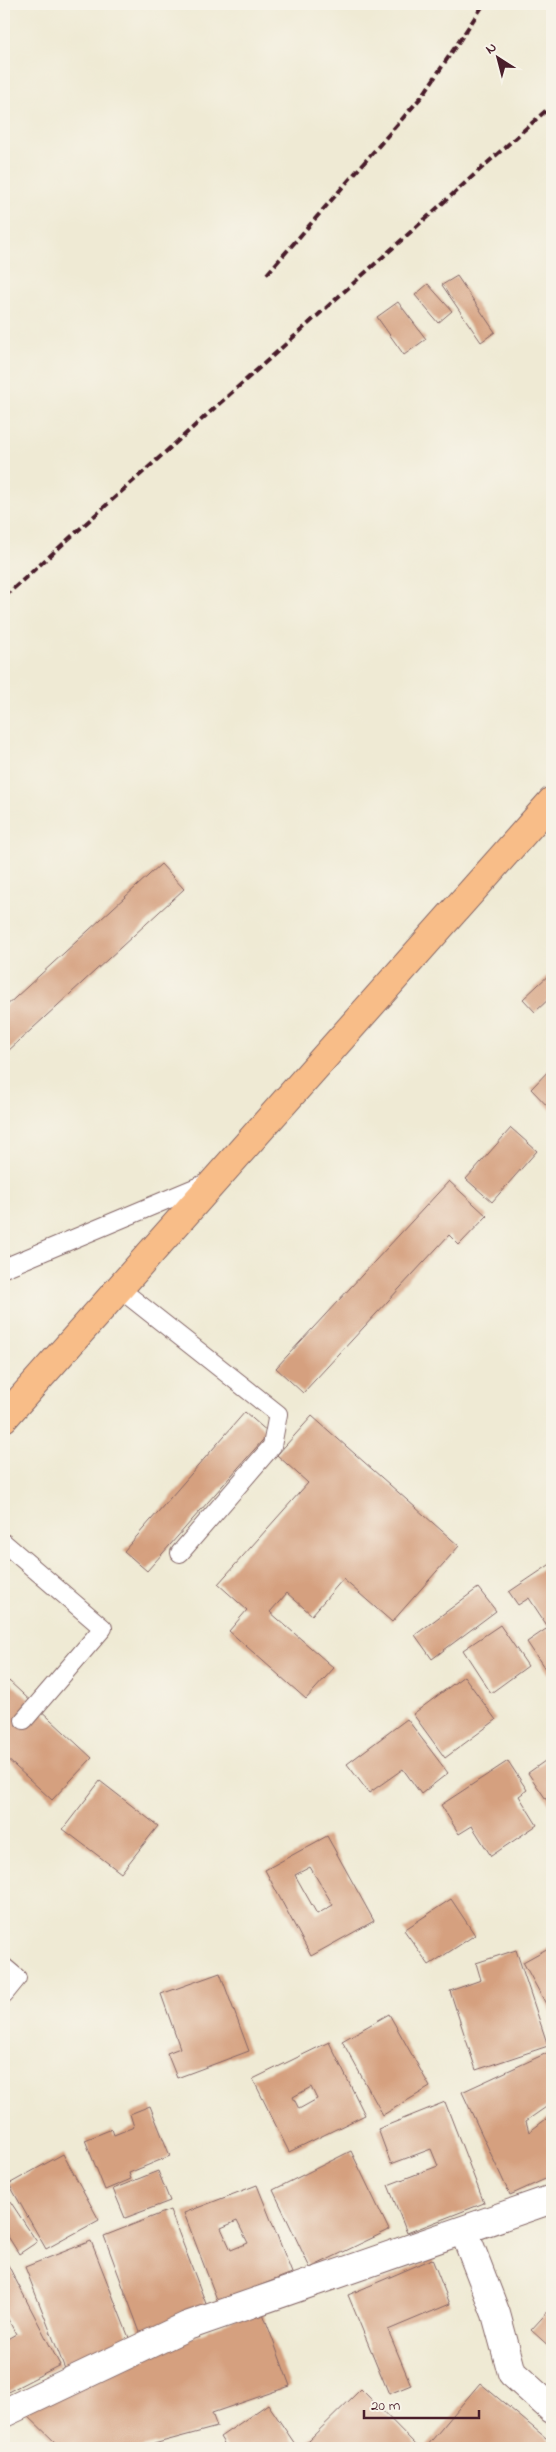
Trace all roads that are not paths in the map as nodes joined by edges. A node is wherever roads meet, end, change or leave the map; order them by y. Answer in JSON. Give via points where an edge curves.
{"nodes":[{"id":1,"x":552,"y":801,"type":"edge"},
{"id":2,"x":218,"y":1179,"type":"junction"},
{"id":3,"x":4,"y":1268,"type":"edge"},
{"id":4,"x":120,"y":1289,"type":"junction"},
{"id":5,"x":4,"y":1418,"type":"edge"},
{"id":6,"x":4,"y":1543,"type":"edge"},
{"id":7,"x":180,"y":1553,"type":"dead end"},
{"id":8,"x":24,"y":1720,"type":"dead end"},
{"id":9,"x":4,"y":1967,"type":"edge"},
{"id":10,"x":4,"y":1994,"type":"edge"},
{"id":11,"x":552,"y":2199,"type":"edge"},
{"id":12,"x":464,"y":2231,"type":"junction"},
{"id":13,"x":552,"y":2409,"type":"edge"},
{"id":14,"x":4,"y":2413,"type":"edge"}],
"edges":[{"from":1,"to":2,"type":"highway"},
{"from":2,"to":3,"type":"lane"},
{"from":2,"to":4,"type":"highway"},
{"from":4,"to":5,"type":"highway"},
{"from":4,"to":7,"type":"lane","via":[[278,1414],[272,1446]]},
{"from":6,"to":8,"type":"lane","via":[[103,1628]]},
{"from":9,"to":10,"type":"lane","via":[[17,1978]]},
{"from":11,"to":12,"type":"street"},
{"from":12,"to":13,"type":"street","via":[[496,2314],[512,2373]]},
{"from":12,"to":14,"type":"street","via":[[187,2326]]}]}
